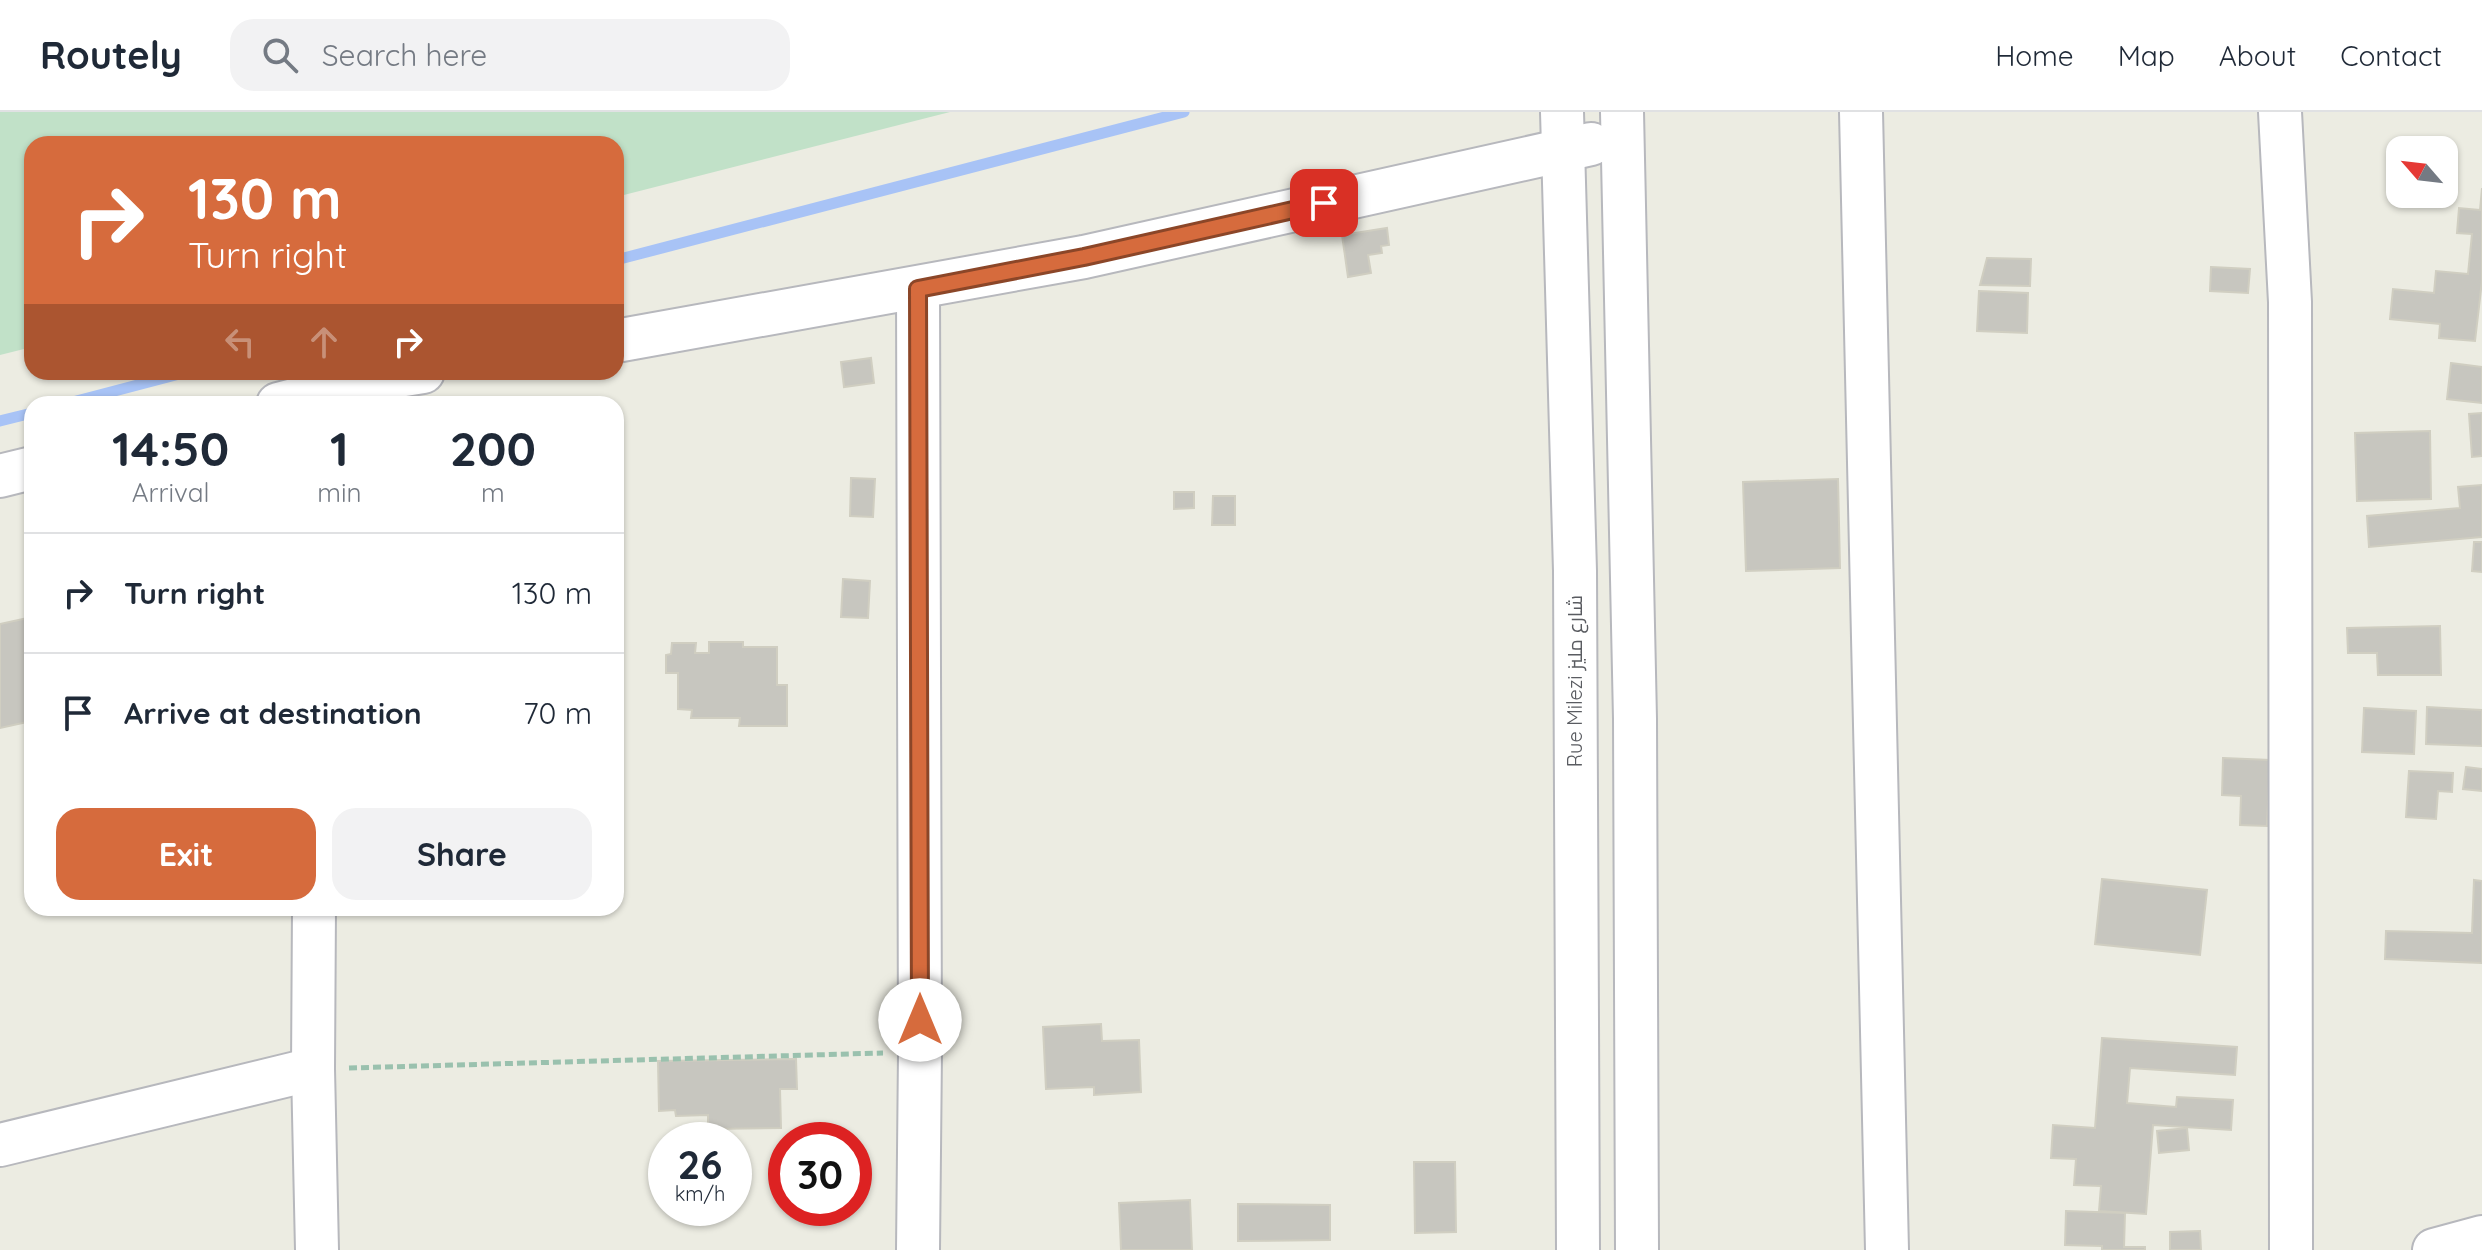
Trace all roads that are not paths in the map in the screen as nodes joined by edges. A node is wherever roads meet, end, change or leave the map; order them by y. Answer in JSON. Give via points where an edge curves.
{"nodes":[{"id":1,"x":1861,"y":112,"type":"edge"},
{"id":2,"x":2280,"y":112,"type":"edge"},
{"id":3,"x":1622,"y":125,"type":"edge"},
{"id":4,"x":1563,"y":130,"type":"edge"},
{"id":5,"x":918,"y":289,"type":"junction"},
{"id":6,"x":624,"y":340,"type":"edge"},
{"id":7,"x":403,"y":380,"type":"edge"},
{"id":8,"x":372,"y":392,"type":"edge"},
{"id":9,"x":341,"y":396,"type":"edge"},
{"id":10,"x":24,"y":470,"type":"edge"},
{"id":11,"x":0,"y":476,"type":"edge"},
{"id":12,"x":314,"y":916,"type":"edge"},
{"id":13,"x":313,"y":1069,"type":"junction"},
{"id":14,"x":0,"y":1145,"type":"edge"},
{"id":15,"x":2482,"y":1237,"type":"edge"},
{"id":16,"x":317,"y":1250,"type":"edge"},
{"id":17,"x":918,"y":1250,"type":"edge"},
{"id":18,"x":1578,"y":1250,"type":"edge"},
{"id":19,"x":1637,"y":1250,"type":"edge"},
{"id":20,"x":1887,"y":1250,"type":"edge"},
{"id":21,"x":2291,"y":1250,"type":"edge"},
{"id":22,"x":2434,"y":1250,"type":"edge"}],
"edges":[{"from":1,"to":20,"type":"street"},
{"from":2,"to":21,"type":"street","via":[[2290,302]]},
{"from":3,"to":4,"type":"street"},
{"from":3,"to":19,"type":"street","via":[[1634,704]]},
{"from":4,"to":5,"type":"street","via":[[1084,257]]},
{"from":4,"to":18,"type":"street","name":"Rue Milezi شارع مليز","via":[[1575,571]]},
{"from":5,"to":6,"type":"street"},
{"from":5,"to":17,"type":"street"},
{"from":7,"to":8,"type":"street"},
{"from":8,"to":9,"type":"street"},
{"from":10,"to":11,"type":"street"},
{"from":12,"to":13,"type":"street"},
{"from":13,"to":14,"type":"street"},
{"from":13,"to":16,"type":"street"},
{"from":15,"to":22,"type":"street"}]}
